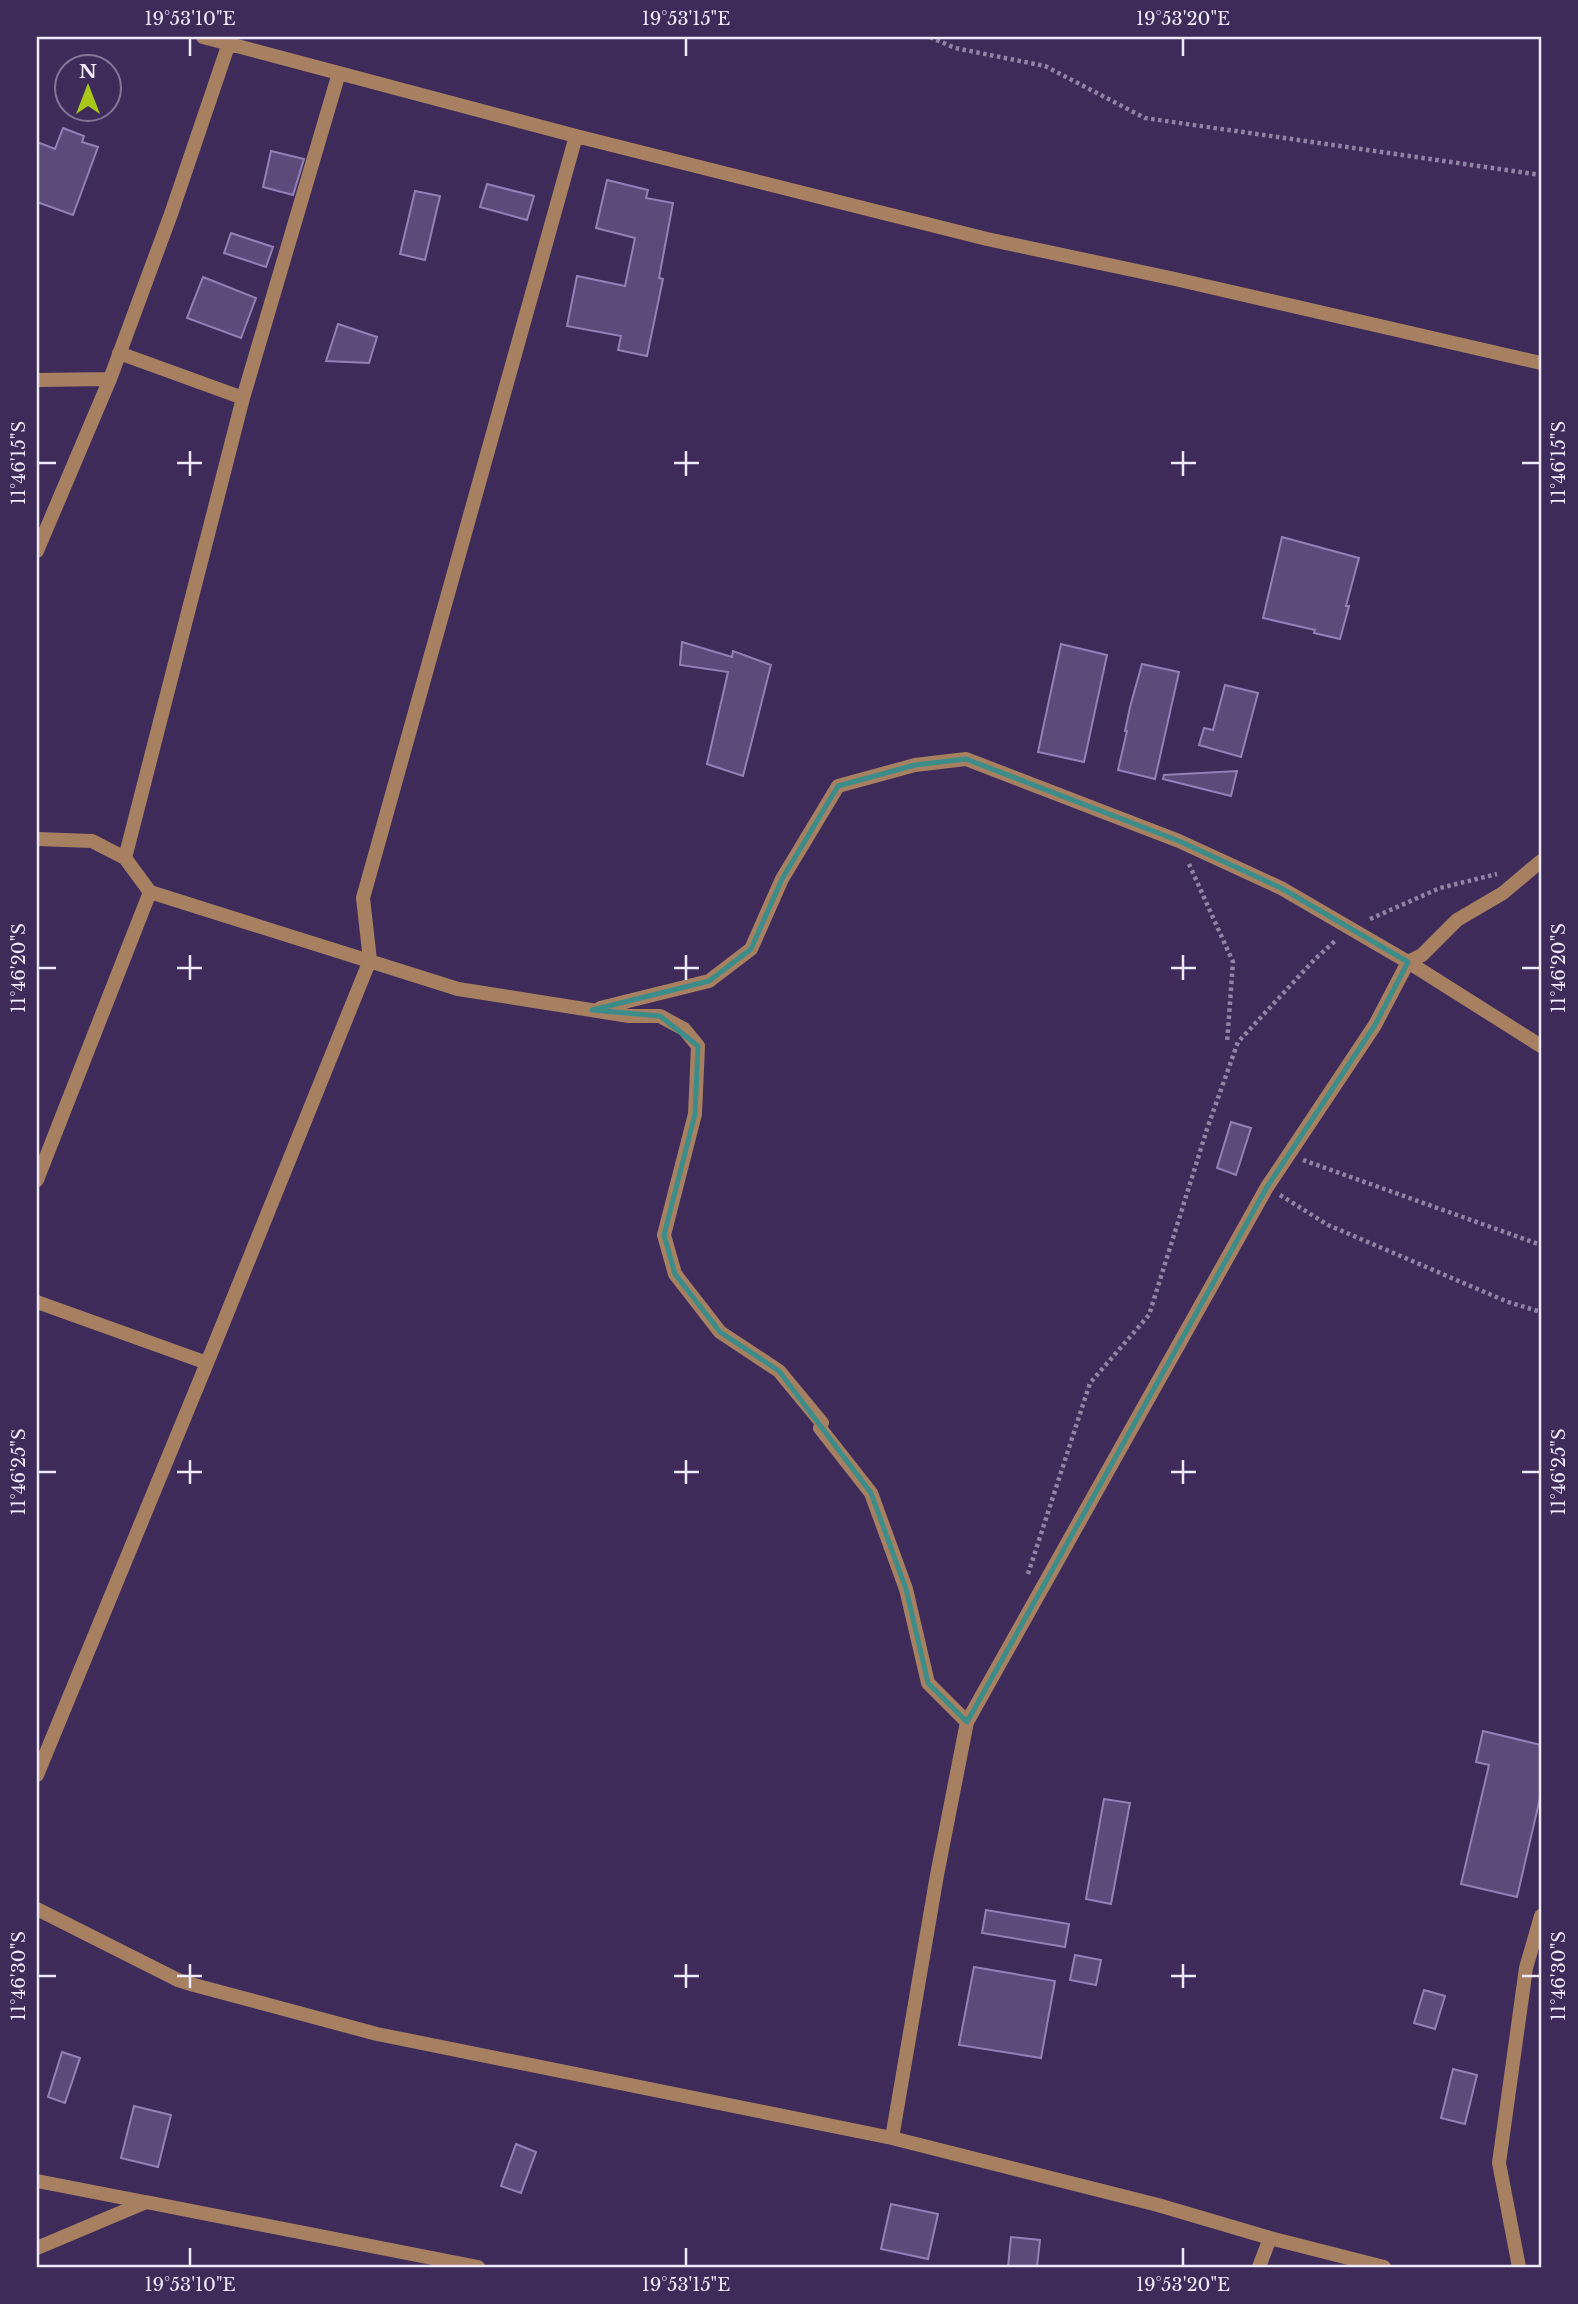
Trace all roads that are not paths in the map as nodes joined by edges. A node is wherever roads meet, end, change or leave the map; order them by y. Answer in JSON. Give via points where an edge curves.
{"nodes":[{"id":1,"x":203,"y":37,"type":"edge"},
{"id":2,"x":229,"y":43,"type":"junction"},
{"id":3,"x":339,"y":73,"type":"junction"},
{"id":4,"x":576,"y":136,"type":"junction"},
{"id":5,"x":120,"y":353,"type":"junction"},
{"id":6,"x":1541,"y":363,"type":"edge"},
{"id":7,"x":110,"y":379,"type":"junction"},
{"id":8,"x":37,"y":380,"type":"edge"},
{"id":9,"x":243,"y":398,"type":"junction"},
{"id":10,"x":37,"y":551,"type":"edge"},
{"id":11,"x":37,"y":839,"type":"edge"},
{"id":12,"x":125,"y":858,"type":"junction"},
{"id":13,"x":1541,"y":862,"type":"edge"},
{"id":14,"x":150,"y":892,"type":"junction"},
{"id":15,"x":370,"y":960,"type":"junction"},
{"id":16,"x":1408,"y":962,"type":"junction"},
{"id":17,"x":592,"y":1010,"type":"junction"},
{"id":18,"x":1541,"y":1045,"type":"edge"},
{"id":19,"x":37,"y":1180,"type":"edge"},
{"id":20,"x":37,"y":1302,"type":"edge"},
{"id":21,"x":207,"y":1363,"type":"junction"},
{"id":22,"x":967,"y":1722,"type":"junction"},
{"id":23,"x":37,"y":1774,"type":"edge"},
{"id":24,"x":37,"y":1909,"type":"edge"},
{"id":25,"x":1541,"y":1916,"type":"edge"},
{"id":26,"x":892,"y":2138,"type":"junction"},
{"id":27,"x":37,"y":2181,"type":"edge"},
{"id":28,"x":146,"y":2202,"type":"junction"},
{"id":29,"x":1270,"y":2238,"type":"junction"},
{"id":30,"x":37,"y":2248,"type":"edge"},
{"id":31,"x":477,"y":2267,"type":"edge"},
{"id":32,"x":1259,"y":2267,"type":"edge"},
{"id":33,"x":1384,"y":2267,"type":"edge"},
{"id":34,"x":1519,"y":2267,"type":"edge"}],
"edges":[{"from":1,"to":2,"type":"street"},
{"from":2,"to":3,"type":"street"},
{"from":2,"to":5,"type":"street"},
{"from":3,"to":4,"type":"street"},
{"from":3,"to":9,"type":"street"},
{"from":4,"to":6,"type":"street","via":[[987,239]]},
{"from":4,"to":15,"type":"street","via":[[363,898]]},
{"from":5,"to":7,"type":"street"},
{"from":5,"to":9,"type":"street"},
{"from":7,"to":8,"type":"street"},
{"from":7,"to":10,"type":"street"},
{"from":9,"to":12,"type":"street"},
{"from":11,"to":12,"type":"street","via":[[92,841]]},
{"from":12,"to":14,"type":"street"},
{"from":13,"to":16,"type":"street","via":[[1503,893],[1457,920],[1422,955]]},
{"from":14,"to":15,"type":"street"},
{"from":14,"to":19,"type":"street"},
{"from":15,"to":17,"type":"street","via":[[458,989]]},
{"from":15,"to":21,"type":"street"},
{"from":16,"to":17,"type":"street","via":[[1281,888],[1179,841],[965,759],[915,765],[838,786],[782,879],[751,949],[709,981]]},
{"from":16,"to":18,"type":"street"},
{"from":16,"to":22,"type":"street","via":[[1375,1025],[1267,1187]]},
{"from":17,"to":22,"type":"street","via":[[660,1016],[684,1029],[698,1046],[695,1114],[664,1235],[675,1274],[720,1332],[779,1371],[871,1493],[906,1589],[928,1683]]},
{"from":20,"to":21,"type":"street"},
{"from":21,"to":23,"type":"street"},
{"from":22,"to":26,"type":"street"},
{"from":24,"to":26,"type":"street","via":[[194,1985],[377,2034]]},
{"from":25,"to":34,"type":"street","via":[[1526,1968],[1499,2163]]},
{"from":26,"to":29,"type":"street"},
{"from":27,"to":28,"type":"street"},
{"from":28,"to":30,"type":"street"},
{"from":28,"to":31,"type":"street"},
{"from":29,"to":32,"type":"street"},
{"from":29,"to":33,"type":"street"}]}
